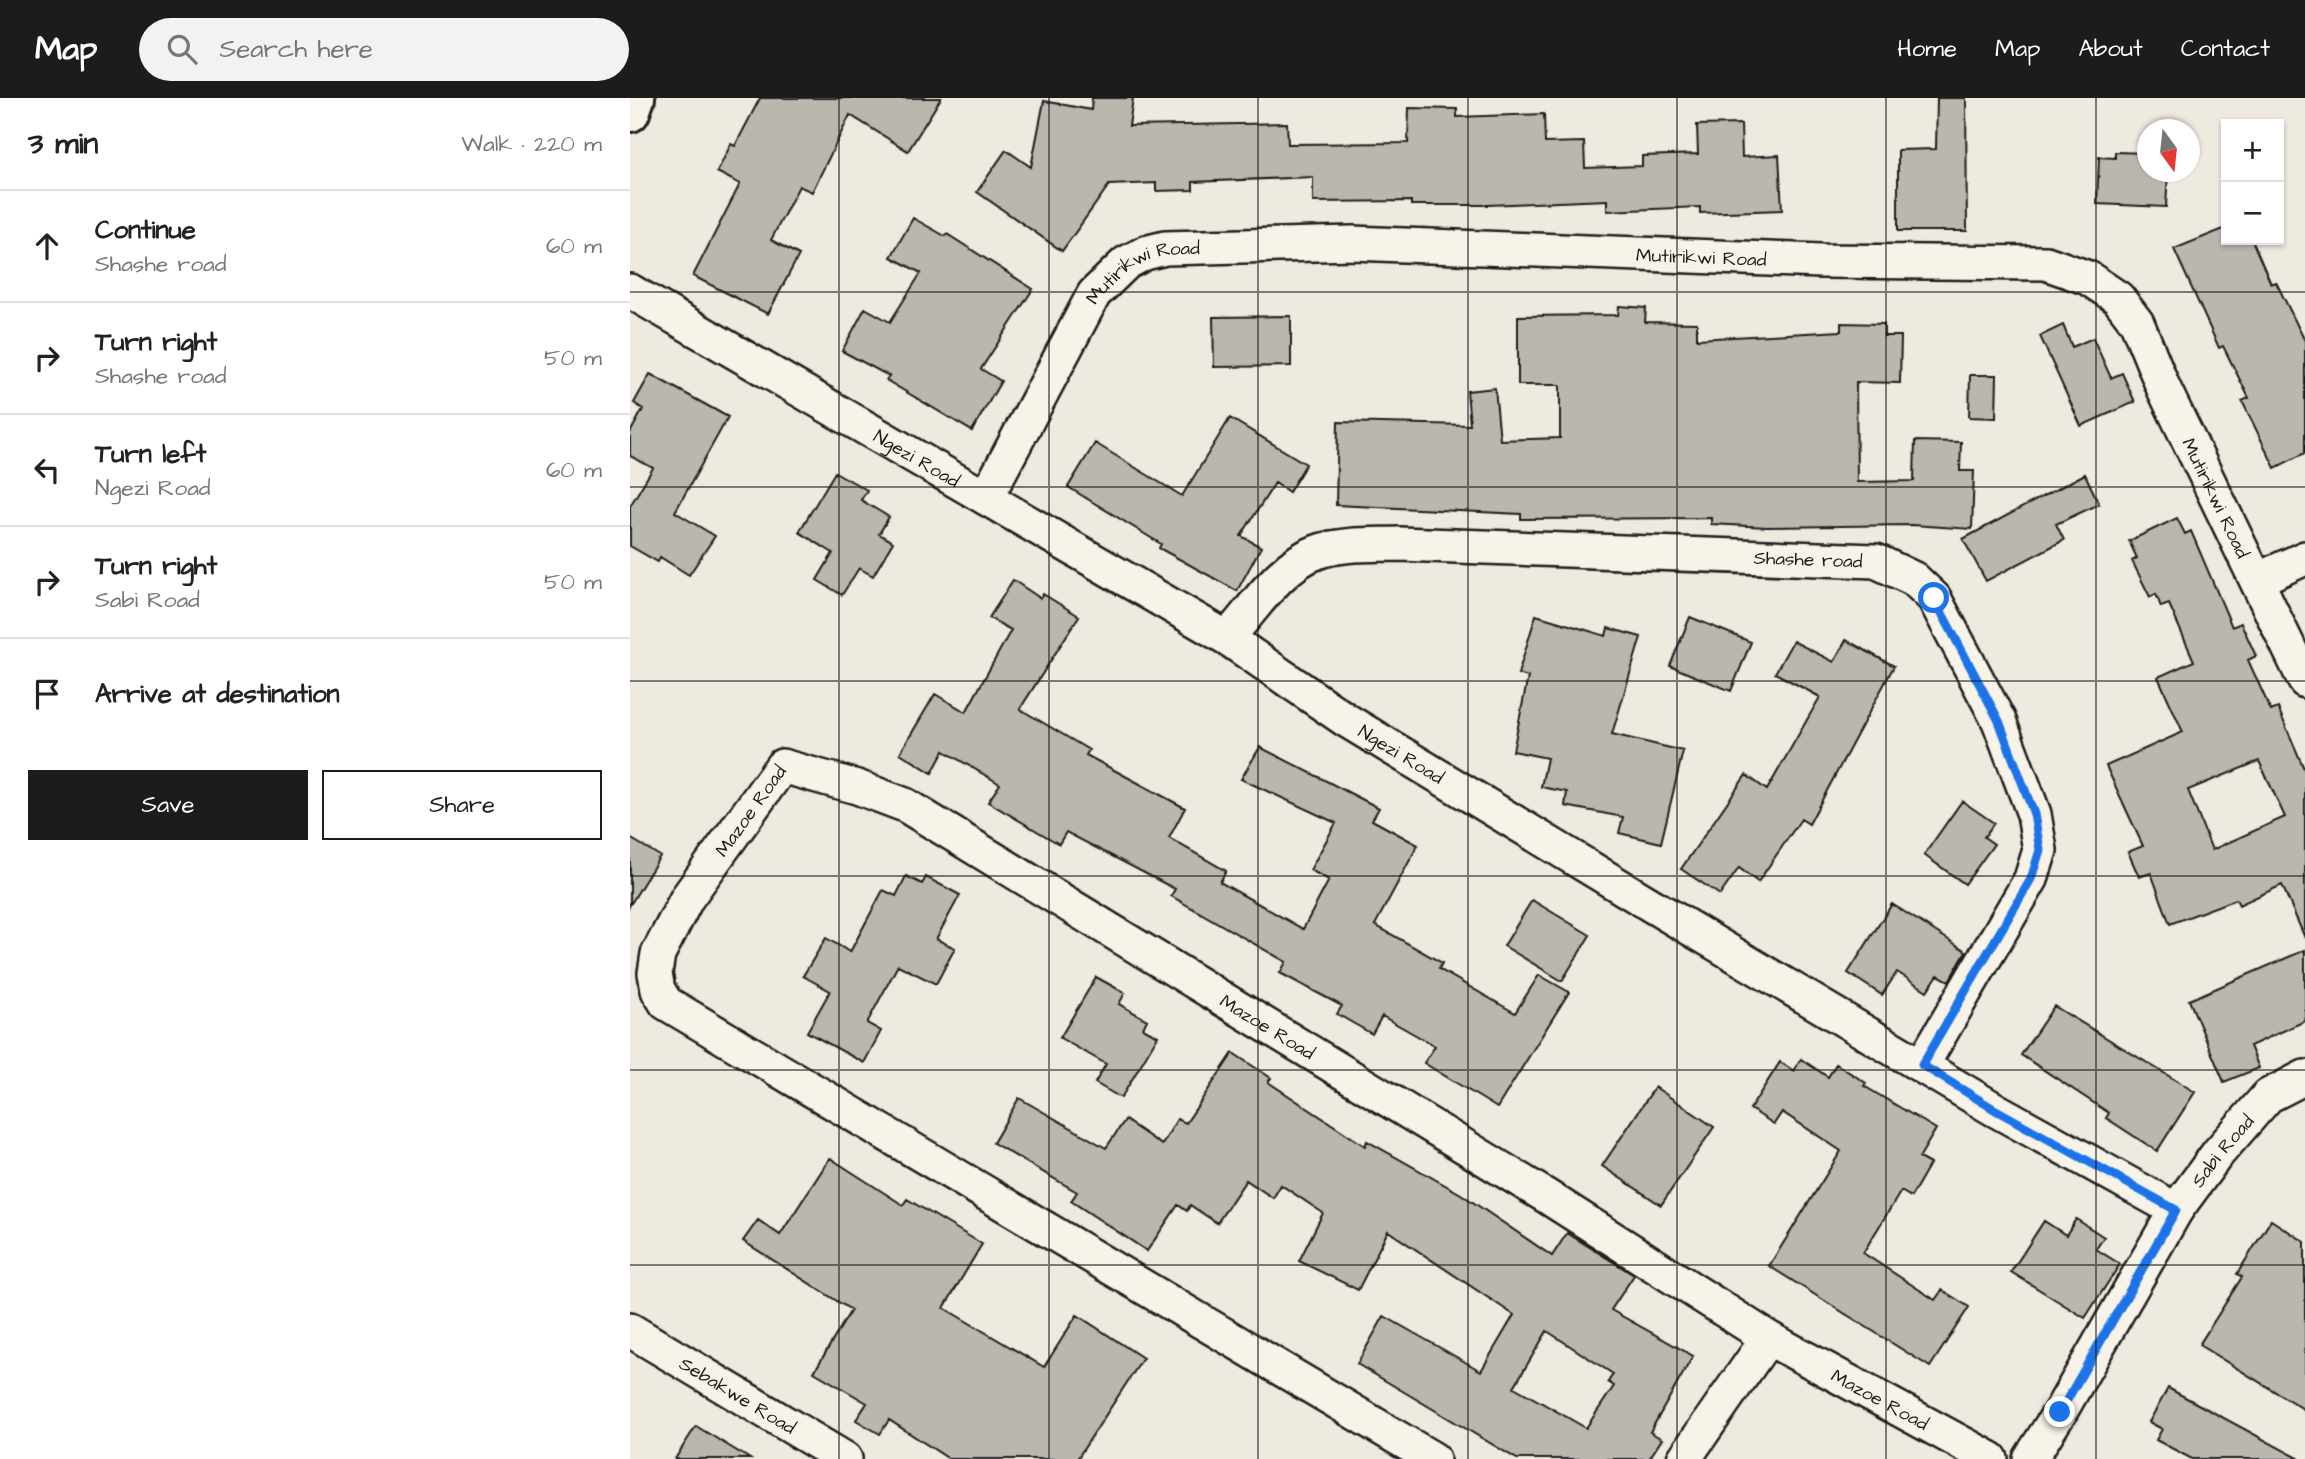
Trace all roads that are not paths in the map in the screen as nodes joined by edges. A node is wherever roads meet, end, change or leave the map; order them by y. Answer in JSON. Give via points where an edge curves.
{"nodes":[{"id":1,"x":635,"y":98,"type":"edge"},
{"id":2,"x":630,"y":112,"type":"edge"},
{"id":3,"x":630,"y":290,"type":"edge"},
{"id":4,"x":986,"y":498,"type":"junction"},
{"id":5,"x":2305,"y":558,"type":"edge"},
{"id":6,"x":2257,"y":580,"type":"junction"},
{"id":7,"x":1227,"y":638,"type":"junction"},
{"id":8,"x":2305,"y":681,"type":"edge"},
{"id":9,"x":1922,"y":1065,"type":"junction"},
{"id":10,"x":2305,"y":1077,"type":"edge"},
{"id":11,"x":2176,"y":1210,"type":"junction"},
{"id":12,"x":630,"y":1330,"type":"edge"},
{"id":13,"x":1768,"y":1338,"type":"junction"},
{"id":14,"x":845,"y":1459,"type":"edge"},
{"id":15,"x":1433,"y":1459,"type":"edge"},
{"id":16,"x":1684,"y":1459,"type":"edge"},
{"id":17,"x":1992,"y":1459,"type":"edge"},
{"id":18,"x":2029,"y":1459,"type":"edge"}],
"edges":[{"from":1,"to":2,"type":"street"},
{"from":3,"to":4,"type":"street","name":"Ngezi Road"},
{"from":4,"to":6,"type":"street","name":"Mutirikwi Road","via":[[1094,294],[1126,263],[1165,248],[1352,243],[1821,261],[2046,263],[2104,286],[2129,309]]},
{"from":4,"to":7,"type":"street","name":"Ngezi Road"},
{"from":5,"to":6,"type":"street"},
{"from":6,"to":8,"type":"street","name":"Mutirikwi Road"},
{"from":7,"to":9,"type":"street","name":"Ngezi Road","via":[[1346,720]]},
{"from":7,"to":9,"type":"street","name":"Shashe road","via":[[1290,568],[1318,552],[1353,547],[1399,544],[1876,561],[1914,579],[1934,598],[1999,721],[2034,814],[2040,850],[2025,891]]},
{"from":9,"to":11,"type":"street","name":"Ngezi Road"},
{"from":10,"to":11,"type":"street","name":"Sabi Road","via":[[2268,1096]]},
{"from":11,"to":18,"type":"street","name":"Sabi Road"},
{"from":12,"to":14,"type":"street","name":"Sebakwe Road"},
{"from":13,"to":15,"type":"street","name":"Mazoe Road","via":[[1534,1188],[905,805],[782,766],[687,898],[658,954],[657,990],[666,1003]]},
{"from":13,"to":16,"type":"street"},
{"from":13,"to":17,"type":"street","name":"Mazoe Road"}]}
